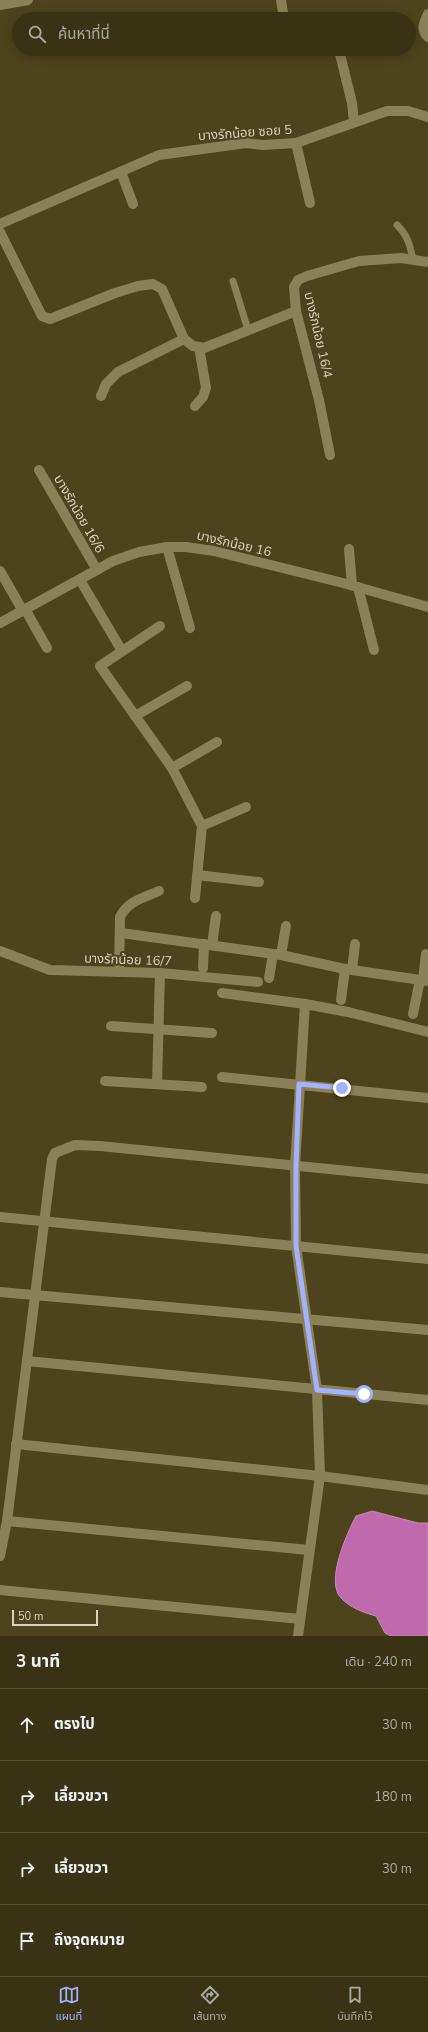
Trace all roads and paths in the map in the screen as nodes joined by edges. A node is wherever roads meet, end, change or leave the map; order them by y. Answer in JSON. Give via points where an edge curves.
{"nodes":[{"id":1,"x":280,"y":0,"type":"edge"},
{"id":2,"x":22,"y":1,"type":"edge"},
{"id":3,"x":0,"y":5,"type":"edge"},
{"id":4,"x":283,"y":12,"type":"edge"},
{"id":5,"x":428,"y":14,"type":"edge"},
{"id":6,"x":428,"y":38,"type":"edge"},
{"id":7,"x":340,"y":56,"type":"edge"},
{"id":8,"x":428,"y":117,"type":"edge"},
{"id":9,"x":354,"y":122,"type":"junction"},
{"id":10,"x":296,"y":143,"type":"junction"},
{"id":11,"x":122,"y":172,"type":"junction"},
{"id":12,"x":310,"y":203,"type":"dead end"},
{"id":13,"x":133,"y":204,"type":"dead end"},
{"id":14,"x":0,"y":224,"type":"edge"},
{"id":15,"x":397,"y":225,"type":"dead end"},
{"id":16,"x":0,"y":232,"type":"edge"},
{"id":17,"x":413,"y":260,"type":"junction"},
{"id":18,"x":428,"y":262,"type":"edge"},
{"id":19,"x":233,"y":281,"type":"dead end"},
{"id":20,"x":296,"y":311,"type":"junction"},
{"id":21,"x":248,"y":330,"type":"junction"},
{"id":22,"x":184,"y":339,"type":"junction"},
{"id":23,"x":199,"y":347,"type":"junction"},
{"id":24,"x":101,"y":396,"type":"dead end"},
{"id":25,"x":195,"y":406,"type":"dead end"},
{"id":26,"x":330,"y":456,"type":"dead end"},
{"id":27,"x":39,"y":470,"type":"dead end"},
{"id":28,"x":167,"y":546,"type":"junction"},
{"id":29,"x":349,"y":549,"type":"dead end"},
{"id":30,"x":97,"y":570,"type":"junction"},
{"id":31,"x":0,"y":571,"type":"edge"},
{"id":32,"x":80,"y":580,"type":"junction"},
{"id":33,"x":355,"y":586,"type":"junction"},
{"id":34,"x":428,"y":607,"type":"edge"},
{"id":35,"x":24,"y":610,"type":"junction"},
{"id":36,"x":0,"y":623,"type":"edge"},
{"id":37,"x":160,"y":626,"type":"dead end"},
{"id":38,"x":190,"y":628,"type":"dead end"},
{"id":39,"x":47,"y":648,"type":"dead end"},
{"id":40,"x":374,"y":650,"type":"dead end"},
{"id":41,"x":122,"y":651,"type":"junction"},
{"id":42,"x":187,"y":686,"type":"dead end"},
{"id":43,"x":135,"y":716,"type":"junction"},
{"id":44,"x":217,"y":742,"type":"dead end"},
{"id":45,"x":172,"y":768,"type":"junction"},
{"id":46,"x":246,"y":808,"type":"dead end"},
{"id":47,"x":202,"y":826,"type":"junction"},
{"id":48,"x":197,"y":875,"type":"junction"},
{"id":49,"x":259,"y":882,"type":"dead end"},
{"id":50,"x":159,"y":891,"type":"dead end"},
{"id":51,"x":195,"y":898,"type":"dead end"},
{"id":52,"x":216,"y":916,"type":"dead end"},
{"id":53,"x":286,"y":926,"type":"dead end"},
{"id":54,"x":121,"y":933,"type":"junction"},
{"id":55,"x":208,"y":944,"type":"junction"},
{"id":56,"x":355,"y":944,"type":"dead end"},
{"id":57,"x":0,"y":951,"type":"edge"},
{"id":58,"x":277,"y":954,"type":"junction"},
{"id":59,"x":426,"y":954,"type":"dead end"},
{"id":60,"x":203,"y":968,"type":"dead end"},
{"id":61,"x":348,"y":969,"type":"junction"},
{"id":62,"x":119,"y":972,"type":"junction"},
{"id":63,"x":160,"y":974,"type":"junction"},
{"id":64,"x":270,"y":978,"type":"dead end"},
{"id":65,"x":424,"y":980,"type":"edge"},
{"id":66,"x":258,"y":982,"type":"dead end"},
{"id":67,"x":222,"y":993,"type":"dead end"},
{"id":68,"x":341,"y":1000,"type":"dead end"},
{"id":69,"x":305,"y":1004,"type":"junction"},
{"id":70,"x":413,"y":1014,"type":"dead end"},
{"id":71,"x":111,"y":1026,"type":"dead end"},
{"id":72,"x":160,"y":1030,"type":"junction"},
{"id":73,"x":428,"y":1032,"type":"edge"},
{"id":74,"x":212,"y":1033,"type":"dead end"},
{"id":75,"x":222,"y":1077,"type":"dead end"},
{"id":76,"x":105,"y":1081,"type":"dead end"},
{"id":77,"x":157,"y":1084,"type":"junction"},
{"id":78,"x":299,"y":1084,"type":"junction"},
{"id":79,"x":202,"y":1087,"type":"dead end"},
{"id":80,"x":428,"y":1098,"type":"edge"},
{"id":81,"x":296,"y":1166,"type":"junction"},
{"id":82,"x":428,"y":1179,"type":"edge"},
{"id":83,"x":0,"y":1217,"type":"edge"},
{"id":84,"x":44,"y":1222,"type":"junction"},
{"id":85,"x":296,"y":1246,"type":"junction"},
{"id":86,"x":428,"y":1259,"type":"edge"},
{"id":87,"x":0,"y":1292,"type":"edge"},
{"id":88,"x":36,"y":1295,"type":"junction"},
{"id":89,"x":307,"y":1318,"type":"junction"},
{"id":90,"x":428,"y":1330,"type":"edge"},
{"id":91,"x":27,"y":1361,"type":"junction"},
{"id":92,"x":317,"y":1390,"type":"junction"},
{"id":93,"x":428,"y":1400,"type":"edge"},
{"id":94,"x":16,"y":1444,"type":"junction"},
{"id":95,"x":320,"y":1476,"type":"junction"},
{"id":96,"x":428,"y":1490,"type":"edge"},
{"id":97,"x":6,"y":1521,"type":"junction"},
{"id":98,"x":310,"y":1550,"type":"junction"},
{"id":99,"x":0,"y":1556,"type":"edge"},
{"id":100,"x":0,"y":1590,"type":"edge"},
{"id":101,"x":300,"y":1620,"type":"junction"},
{"id":102,"x":298,"y":1636,"type":"edge"}],
"edges":[{"from":1,"to":4,"type":"street"},
{"from":2,"to":3,"type":"street"},
{"from":5,"to":6,"type":"street","via":[[423,26]]},
{"from":7,"to":9,"type":"street"},
{"from":8,"to":9,"type":"street","name":"บางรักน้อย ซอย 5","via":[[401,110],[387,111]]},
{"from":9,"to":10,"type":"street","name":"บางรักน้อย ซอย 5"},
{"from":10,"to":11,"type":"street","name":"บางรักน้อย ซอย 5","via":[[246,143],[175,152],[147,159]]},
{"from":10,"to":12,"type":"street"},
{"from":11,"to":13,"type":"street"},
{"from":11,"to":14,"type":"street","name":"บางรักน้อย ซอย 5"},
{"from":15,"to":17,"type":"lane","via":[[410,242]]},
{"from":16,"to":22,"type":"street","via":[[42,316],[50,319],[61,316],[114,293],[153,284],[162,288]]},
{"from":17,"to":18,"type":"street","name":"บางรักน้อย 16/4"},
{"from":17,"to":20,"type":"street","name":"บางรักน้อย 16/4","via":[[359,261],[307,276],[298,280],[294,287]]},
{"from":19,"to":21,"type":"lane"},
{"from":20,"to":21,"type":"street"},
{"from":20,"to":26,"type":"street","name":"บางรักน้อย 16/4","via":[[320,400]]},
{"from":21,"to":23,"type":"street","via":[[204,348]]},
{"from":22,"to":23,"type":"street","via":[[192,346]]},
{"from":22,"to":24,"type":"street","via":[[118,372],[106,384]]},
{"from":23,"to":25,"type":"street","via":[[206,388],[203,397]]},
{"from":27,"to":30,"type":"street","name":"บางรักน้อย 16/6"},
{"from":28,"to":30,"type":"street","name":"บางรักน้อย 16","via":[[139,552]]},
{"from":28,"to":33,"type":"street","name":"บางรักน้อย 16","via":[[214,550]]},
{"from":28,"to":38,"type":"street"},
{"from":29,"to":33,"type":"street"},
{"from":30,"to":32,"type":"street","name":"บางรักน้อย 16"},
{"from":31,"to":35,"type":"street"},
{"from":32,"to":35,"type":"street","name":"บางรักน้อย 16"},
{"from":32,"to":41,"type":"street"},
{"from":33,"to":34,"type":"street","name":"บางรักน้อย 16"},
{"from":33,"to":40,"type":"street"},
{"from":35,"to":36,"type":"street","name":"บางรักน้อย 16"},
{"from":35,"to":39,"type":"street"},
{"from":37,"to":41,"type":"street"},
{"from":41,"to":43,"type":"street","via":[[100,666]]},
{"from":42,"to":43,"type":"street"},
{"from":43,"to":45,"type":"street"},
{"from":44,"to":45,"type":"street"},
{"from":45,"to":47,"type":"street"},
{"from":46,"to":47,"type":"street"},
{"from":47,"to":48,"type":"street"},
{"from":48,"to":49,"type":"street"},
{"from":48,"to":51,"type":"street"},
{"from":50,"to":54,"type":"street","via":[[133,902],[124,910],[120,917]]},
{"from":52,"to":55,"type":"street"},
{"from":53,"to":58,"type":"street"},
{"from":54,"to":55,"type":"street"},
{"from":54,"to":62,"type":"street"},
{"from":55,"to":58,"type":"street"},
{"from":55,"to":60,"type":"street"},
{"from":56,"to":61,"type":"street"},
{"from":57,"to":62,"type":"street","name":"บางรักน้อย 16/7","via":[[44,968]]},
{"from":58,"to":61,"type":"street"},
{"from":58,"to":64,"type":"street"},
{"from":59,"to":65,"type":"street"},
{"from":61,"to":65,"type":"street"},
{"from":61,"to":68,"type":"street"},
{"from":62,"to":63,"type":"street","name":"บางรักน้อย 16/7"},
{"from":63,"to":66,"type":"street","name":"บางรักน้อย 16/7"},
{"from":63,"to":72,"type":"street"},
{"from":65,"to":70,"type":"street"},
{"from":67,"to":69,"type":"street"},
{"from":69,"to":73,"type":"street"},
{"from":69,"to":78,"type":"street"},
{"from":71,"to":72,"type":"street"},
{"from":72,"to":74,"type":"street"},
{"from":72,"to":77,"type":"street"},
{"from":75,"to":78,"type":"street"},
{"from":76,"to":77,"type":"street"},
{"from":77,"to":79,"type":"street"},
{"from":78,"to":80,"type":"street"},
{"from":78,"to":81,"type":"street"},
{"from":81,"to":82,"type":"street"},
{"from":81,"to":84,"type":"street","via":[[75,1145],[55,1153],[52,1159]]},
{"from":81,"to":85,"type":"street"},
{"from":83,"to":84,"type":"street"},
{"from":84,"to":85,"type":"street"},
{"from":84,"to":88,"type":"street"},
{"from":85,"to":86,"type":"street"},
{"from":85,"to":89,"type":"street"},
{"from":87,"to":88,"type":"street"},
{"from":88,"to":89,"type":"street"},
{"from":88,"to":91,"type":"street"},
{"from":89,"to":90,"type":"street"},
{"from":89,"to":92,"type":"street"},
{"from":91,"to":92,"type":"street"},
{"from":91,"to":94,"type":"street"},
{"from":92,"to":93,"type":"street"},
{"from":92,"to":95,"type":"street"},
{"from":94,"to":95,"type":"street"},
{"from":94,"to":97,"type":"street"},
{"from":95,"to":96,"type":"street"},
{"from":95,"to":98,"type":"street"},
{"from":97,"to":98,"type":"street"},
{"from":97,"to":99,"type":"street"},
{"from":98,"to":101,"type":"street"},
{"from":100,"to":101,"type":"street"},
{"from":101,"to":102,"type":"street"}]}
